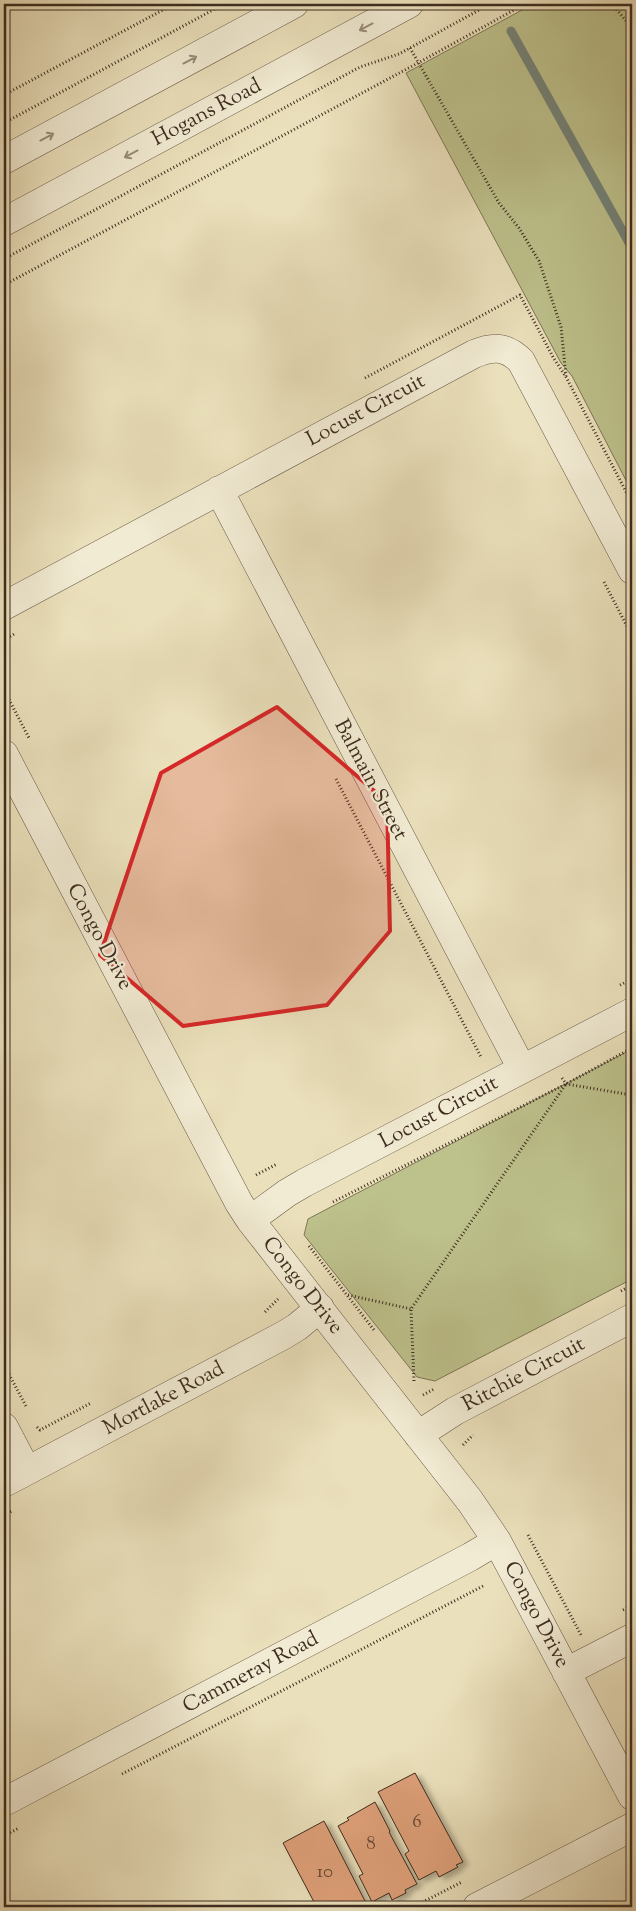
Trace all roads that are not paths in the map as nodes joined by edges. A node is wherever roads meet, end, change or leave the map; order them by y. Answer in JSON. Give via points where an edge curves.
{"nodes":[{"id":1,"x":294,"y":4,"type":"edge"},
{"id":2,"x":409,"y":4,"type":"edge"},
{"id":3,"x":4,"y":160,"type":"edge"},
{"id":4,"x":4,"y":222,"type":"edge"},
{"id":5,"x":219,"y":490,"type":"junction"},
{"id":6,"x":632,"y":570,"type":"edge"},
{"id":7,"x":4,"y":606,"type":"edge"},
{"id":8,"x":4,"y":754,"type":"edge"},
{"id":9,"x":632,"y":1012,"type":"edge"},
{"id":10,"x":522,"y":1069,"type":"junction"},
{"id":11,"x":250,"y":1220,"type":"junction"},
{"id":12,"x":320,"y":1308,"type":"junction"},
{"id":13,"x":632,"y":1318,"type":"edge"},
{"id":14,"x":4,"y":1427,"type":"edge"},
{"id":15,"x":418,"y":1435,"type":"junction"},
{"id":16,"x":15,"y":1477,"type":"edge"},
{"id":17,"x":497,"y":1541,"type":"junction"},
{"id":18,"x":632,"y":1638,"type":"edge"},
{"id":19,"x":566,"y":1672,"type":"junction"},
{"id":20,"x":632,"y":1796,"type":"edge"},
{"id":21,"x":4,"y":1802,"type":"edge"},
{"id":22,"x":632,"y":1826,"type":"edge"},
{"id":23,"x":477,"y":1907,"type":"edge"}],
"edges":[{"from":3,"to":1,"type":"street","one_way":true},
{"from":2,"to":4,"type":"street","name":"Hogans Road","one_way":true},
{"from":5,"to":6,"type":"street","name":"Locust Circuit","via":[[474,354],[497,348],[514,354],[526,368]]},
{"from":5,"to":7,"type":"street","name":"Locust Circuit"},
{"from":5,"to":10,"type":"street","name":"Balmain Street"},
{"from":8,"to":11,"type":"street","name":"Congo Drive","via":[[221,1171]]},
{"from":9,"to":10,"type":"street","name":"Locust Circuit"},
{"from":10,"to":11,"type":"street","name":"Locust Circuit","via":[[304,1183]]},
{"from":11,"to":12,"type":"street","name":"Congo Drive"},
{"from":12,"to":15,"type":"street","name":"Congo Drive"},
{"from":12,"to":16,"type":"street","name":"Mortlake Road","via":[[284,1335]]},
{"from":13,"to":15,"type":"street","name":"Ritchie Circuit","via":[[455,1411]]},
{"from":14,"to":16,"type":"street"},
{"from":15,"to":17,"type":"street","name":"Congo Drive"},
{"from":17,"to":19,"type":"street","name":"Congo Drive"},
{"from":17,"to":21,"type":"street","name":"Cammeray Road"},
{"from":18,"to":19,"type":"street"},
{"from":19,"to":20,"type":"street","name":"Congo Drive"},
{"from":22,"to":23,"type":"street"}]}
